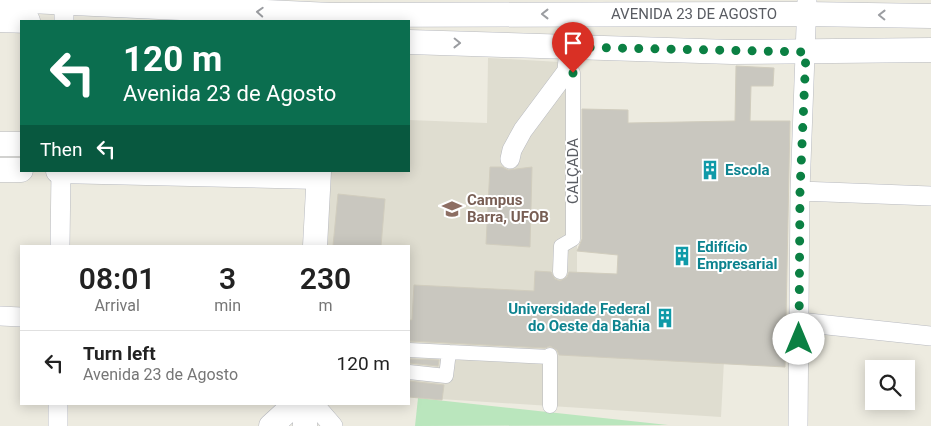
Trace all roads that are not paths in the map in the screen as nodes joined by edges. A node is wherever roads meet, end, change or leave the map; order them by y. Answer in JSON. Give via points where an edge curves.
{"nodes":[{"id":1,"x":8,"y":0,"type":"edge"},
{"id":2,"x":64,"y":7,"type":"edge"},
{"id":3,"x":573,"y":7,"type":"edge"},
{"id":4,"x":807,"y":7,"type":"edge"},
{"id":5,"x":331,"y":12,"type":"edge"},
{"id":6,"x":931,"y":16,"type":"edge"},
{"id":7,"x":0,"y":20,"type":"edge"},
{"id":8,"x":20,"y":21,"type":"edge"},
{"id":9,"x":410,"y":42,"type":"edge"},
{"id":10,"x":931,"y":50,"type":"edge"},
{"id":11,"x":806,"y":52,"type":"junction"},
{"id":12,"x":568,"y":56,"type":"junction"},
{"id":13,"x":0,"y":144,"type":"edge"},
{"id":14,"x":20,"y":144,"type":"edge"},
{"id":15,"x":510,"y":159,"type":"dead end"},
{"id":16,"x":0,"y":170,"type":"edge"},
{"id":17,"x":20,"y":170,"type":"edge"},
{"id":18,"x":60,"y":172,"type":"edge"},
{"id":19,"x":146,"y":172,"type":"edge"},
{"id":20,"x":319,"y":174,"type":"edge"},
{"id":21,"x":800,"y":191,"type":"junction"},
{"id":22,"x":931,"y":196,"type":"edge"},
{"id":23,"x":60,"y":245,"type":"edge"},
{"id":24,"x":315,"y":245,"type":"edge"},
{"id":25,"x":560,"y":272,"type":"dead end"},
{"id":26,"x":0,"y":316,"type":"edge"},
{"id":27,"x":20,"y":317,"type":"edge"},
{"id":28,"x":799,"y":322,"type":"junction"},
{"id":29,"x":931,"y":336,"type":"edge"},
{"id":30,"x":410,"y":350,"type":"edge"},
{"id":31,"x":448,"y":352,"type":"junction"},
{"id":32,"x":410,"y":372,"type":"edge"},
{"id":33,"x":58,"y":405,"type":"edge"},
{"id":34,"x":294,"y":405,"type":"edge"},
{"id":35,"x":306,"y":405,"type":"edge"},
{"id":36,"x":315,"y":405,"type":"edge"},
{"id":37,"x":550,"y":406,"type":"dead end"},
{"id":38,"x":58,"y":426,"type":"edge"},
{"id":39,"x":271,"y":426,"type":"edge"},
{"id":40,"x":305,"y":426,"type":"edge"},
{"id":41,"x":333,"y":426,"type":"edge"},
{"id":42,"x":798,"y":426,"type":"edge"}],
"edges":[{"from":1,"to":2,"type":"street","name":"AVENIDA 23 DE AGOSTO"},
{"from":5,"to":2,"type":"street","name":"AVENIDA 23 DE AGOSTO","one_way":true},
{"from":3,"to":4,"type":"street","name":"AVENIDA 23 DE AGOSTO"},
{"from":3,"to":5,"type":"street","name":"AVENIDA 23 DE AGOSTO","one_way":true},
{"from":6,"to":4,"type":"street","name":"AVENIDA 23 DE AGOSTO","one_way":true},
{"from":4,"to":11,"type":"street"},
{"from":7,"to":8,"type":"street"},
{"from":9,"to":12,"type":"street","one_way":true},
{"from":10,"to":11,"type":"street"},
{"from":11,"to":12,"type":"street"},
{"from":11,"to":21,"type":"street"},
{"from":12,"to":15,"type":"street","via":[[567,71],[523,130]]},
{"from":12,"to":25,"type":"street","name":"CALÇADA","via":[[573,73],[573,239],[561,246]]},
{"from":13,"to":14,"type":"street"},
{"from":16,"to":17,"type":"street"},
{"from":18,"to":23,"type":"street"},
{"from":19,"to":20,"type":"street"},
{"from":20,"to":24,"type":"street"},
{"from":21,"to":22,"type":"street"},
{"from":21,"to":28,"type":"street"},
{"from":26,"to":27,"type":"street"},
{"from":28,"to":29,"type":"street"},
{"from":28,"to":42,"type":"street"},
{"from":30,"to":31,"type":"street"},
{"from":31,"to":32,"type":"street","via":[[446,376]]},
{"from":31,"to":37,"type":"street","via":[[550,356]]},
{"from":33,"to":38,"type":"street"},
{"from":34,"to":39,"type":"street"},
{"from":35,"to":40,"type":"street"},
{"from":36,"to":41,"type":"street"}]}
